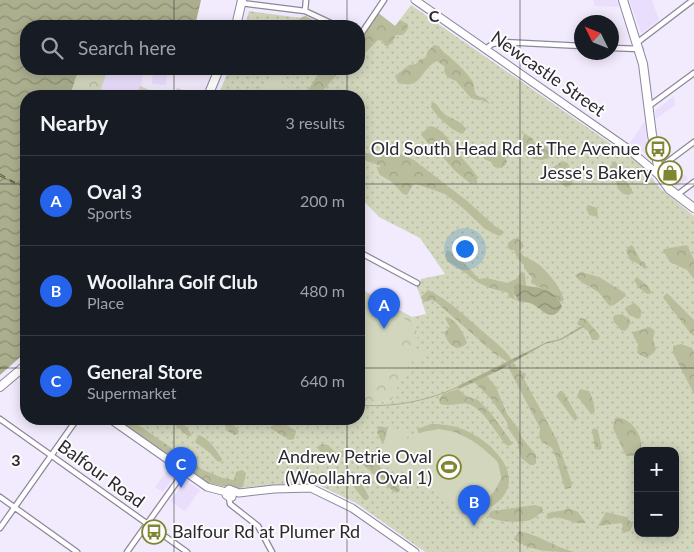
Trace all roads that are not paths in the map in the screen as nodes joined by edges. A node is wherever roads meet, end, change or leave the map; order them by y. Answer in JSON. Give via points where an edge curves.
{"nodes":[{"id":1,"x":306,"y":0,"type":"edge"},
{"id":2,"x":384,"y":0,"type":"edge"},
{"id":3,"x":415,"y":0,"type":"edge"},
{"id":4,"x":623,"y":0,"type":"edge"},
{"id":5,"x":693,"y":0,"type":"edge"},
{"id":6,"x":241,"y":2,"type":"edge"},
{"id":7,"x":304,"y":11,"type":"junction"},
{"id":8,"x":237,"y":20,"type":"edge"},
{"id":9,"x":324,"y":20,"type":"edge"},
{"id":10,"x":365,"y":27,"type":"edge"},
{"id":11,"x":574,"y":46,"type":"edge"},
{"id":12,"x":639,"y":46,"type":"junction"},
{"id":13,"x":619,"y":47,"type":"edge"},
{"id":14,"x":486,"y":49,"type":"junction"},
{"id":15,"x":694,"y":73,"type":"edge"},
{"id":16,"x":217,"y":75,"type":"edge"},
{"id":17,"x":210,"y":90,"type":"edge"},
{"id":18,"x":649,"y":106,"type":"junction"},
{"id":19,"x":694,"y":142,"type":"edge"},
{"id":20,"x":627,"y":148,"type":"junction"},
{"id":21,"x":655,"y":155,"type":"junction"},
{"id":22,"x":659,"y":172,"type":"junction"},
{"id":23,"x":694,"y":182,"type":"edge"},
{"id":24,"x":677,"y":195,"type":"junction"},
{"id":25,"x":694,"y":208,"type":"edge"},
{"id":26,"x":365,"y":255,"type":"edge"},
{"id":27,"x":417,"y":283,"type":"dead end"},
{"id":28,"x":20,"y":370,"type":"edge"},
{"id":29,"x":0,"y":387,"type":"edge"},
{"id":30,"x":0,"y":419,"type":"edge"},
{"id":31,"x":73,"y":425,"type":"edge"},
{"id":32,"x":118,"y":425,"type":"edge"},
{"id":33,"x":51,"y":455,"type":"junction"},
{"id":34,"x":184,"y":472,"type":"junction"},
{"id":35,"x":229,"y":494,"type":"junction"},
{"id":36,"x":0,"y":497,"type":"edge"},
{"id":37,"x":15,"y":507,"type":"junction"},
{"id":38,"x":147,"y":523,"type":"junction"},
{"id":39,"x":0,"y":528,"type":"edge"},
{"id":40,"x":77,"y":552,"type":"edge"},
{"id":41,"x":127,"y":552,"type":"edge"},
{"id":42,"x":187,"y":552,"type":"edge"},
{"id":43,"x":272,"y":552,"type":"edge"},
{"id":44,"x":415,"y":552,"type":"edge"}],
"edges":[{"from":1,"to":7,"type":"street"},
{"from":2,"to":10,"type":"street"},
{"from":3,"to":14,"type":"main road","name":"Newcastle Street"},
{"from":4,"to":12,"type":"main road"},
{"from":5,"to":12,"type":"street"},
{"from":6,"to":7,"type":"street"},
{"from":6,"to":8,"type":"main road"},
{"from":7,"to":9,"type":"street"},
{"from":11,"to":14,"type":"street","via":[[504,42]]},
{"from":12,"to":13,"type":"street"},
{"from":12,"to":18,"type":"main road"},
{"from":14,"to":20,"type":"main road","name":"Newcastle Street"},
{"from":15,"to":18,"type":"street"},
{"from":16,"to":17,"type":"main road"},
{"from":18,"to":21,"type":"main road"},
{"from":19,"to":22,"type":"street"},
{"from":20,"to":21,"type":"main road","via":[[650,161]]},
{"from":20,"to":22,"type":"main road","name":"Newcastle Street"},
{"from":21,"to":22,"type":"main road"},
{"from":22,"to":24,"type":"main road","via":[[666,186]]},
{"from":23,"to":24,"type":"street"},
{"from":24,"to":25,"type":"main road"},
{"from":26,"to":27,"type":"street"},
{"from":28,"to":29,"type":"main road"},
{"from":30,"to":33,"type":"street","name":"Balfour Road"},
{"from":31,"to":33,"type":"street"},
{"from":32,"to":34,"type":"main road"},
{"from":33,"to":37,"type":"street"},
{"from":33,"to":38,"type":"street","name":"Balfour Road"},
{"from":34,"to":35,"type":"main road","via":[[208,487]]},
{"from":34,"to":38,"type":"street"},
{"from":35,"to":43,"type":"street","via":[[230,504],[258,526]]},
{"from":35,"to":44,"type":"main road","via":[[311,488],[352,508]]},
{"from":36,"to":37,"type":"street"},
{"from":37,"to":39,"type":"street"},
{"from":37,"to":40,"type":"street"},
{"from":38,"to":41,"type":"street"},
{"from":38,"to":42,"type":"street","name":"Balfour Road"}]}
